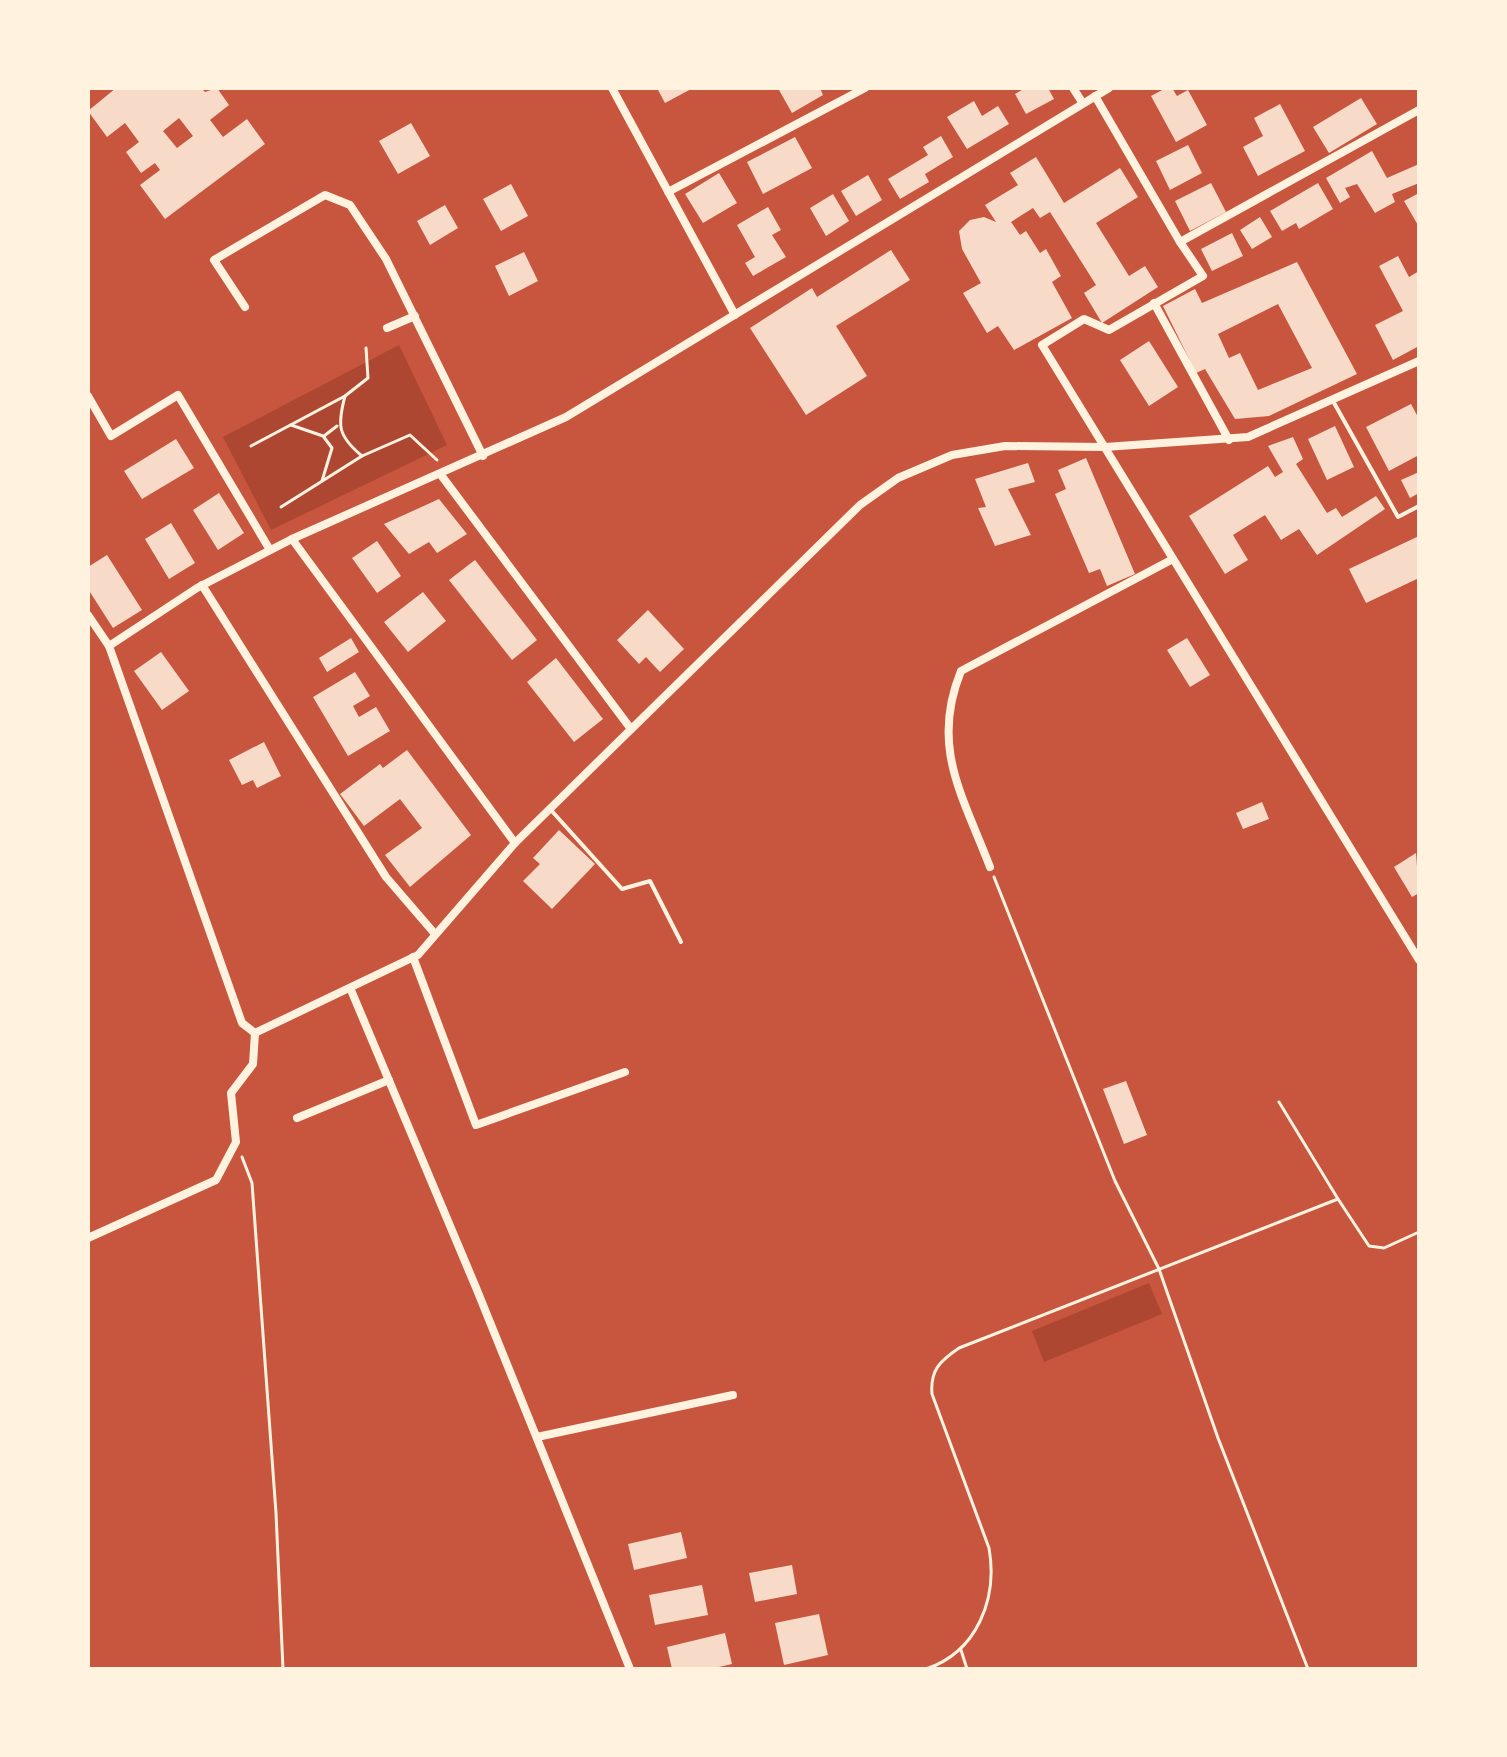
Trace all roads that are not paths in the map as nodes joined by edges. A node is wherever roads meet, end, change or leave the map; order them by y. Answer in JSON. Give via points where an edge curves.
{"nodes":[{"id":1,"x":612,"y":88,"type":"edge"},
{"id":2,"x":865,"y":88,"type":"edge"},
{"id":3,"x":1073,"y":88,"type":"edge"},
{"id":4,"x":1109,"y":88,"type":"edge"},
{"id":5,"x":1095,"y":96,"type":"junction"},
{"id":6,"x":1082,"y":102,"type":"junction"},
{"id":7,"x":1419,"y":110,"type":"edge"},
{"id":8,"x":668,"y":192,"type":"junction"},
{"id":9,"x":1180,"y":242,"type":"junction"},
{"id":10,"x":1154,"y":303,"type":"junction"},
{"id":11,"x":245,"y":307,"type":"dead end"},
{"id":12,"x":735,"y":315,"type":"junction"},
{"id":13,"x":415,"y":316,"type":"junction"},
{"id":14,"x":387,"y":328,"type":"dead end"},
{"id":15,"x":1419,"y":361,"type":"edge"},
{"id":16,"x":88,"y":396,"type":"edge"},
{"id":17,"x":1333,"y":401,"type":"junction"},
{"id":18,"x":1229,"y":440,"type":"junction"},
{"id":19,"x":1105,"y":447,"type":"junction"},
{"id":20,"x":483,"y":456,"type":"junction"},
{"id":21,"x":441,"y":475,"type":"junction"},
{"id":22,"x":1419,"y":506,"type":"edge"},
{"id":23,"x":292,"y":539,"type":"junction"},
{"id":24,"x":270,"y":550,"type":"junction"},
{"id":25,"x":1173,"y":559,"type":"junction"},
{"id":26,"x":202,"y":585,"type":"junction"},
{"id":27,"x":88,"y":615,"type":"edge"},
{"id":28,"x":109,"y":646,"type":"junction"},
{"id":29,"x":631,"y":729,"type":"junction"},
{"id":30,"x":550,"y":809,"type":"junction"},
{"id":31,"x":515,"y":843,"type":"junction"},
{"id":32,"x":990,"y":867,"type":"road end"},
{"id":33,"x":435,"y":934,"type":"junction"},
{"id":34,"x":681,"y":942,"type":"dead end"},
{"id":35,"x":413,"y":957,"type":"junction"},
{"id":36,"x":1419,"y":960,"type":"edge"},
{"id":37,"x":351,"y":990,"type":"junction"},
{"id":38,"x":255,"y":1033,"type":"junction"},
{"id":39,"x":625,"y":1072,"type":"dead end"},
{"id":40,"x":389,"y":1080,"type":"junction"},
{"id":41,"x":297,"y":1118,"type":"dead end"},
{"id":42,"x":88,"y":1238,"type":"edge"},
{"id":43,"x":733,"y":1395,"type":"dead end"},
{"id":44,"x":537,"y":1437,"type":"junction"},
{"id":45,"x":630,"y":1669,"type":"edge"}],
"edges":[{"from":1,"to":8,"type":"street"},
{"from":2,"to":8,"type":"street"},
{"from":3,"to":6,"type":"street"},
{"from":4,"to":5,"type":"street"},
{"from":5,"to":6,"type":"street"},
{"from":5,"to":9,"type":"street"},
{"from":6,"to":12,"type":"street"},
{"from":7,"to":9,"type":"street"},
{"from":8,"to":12,"type":"street"},
{"from":9,"to":10,"type":"street","via":[[1203,276]]},
{"from":10,"to":18,"type":"street"},
{"from":10,"to":19,"type":"street","via":[[1109,330],[1084,319],[1042,345]]},
{"from":11,"to":13,"type":"street","via":[[214,260],[325,195],[350,205]]},
{"from":12,"to":20,"type":"street","via":[[566,417]]},
{"from":13,"to":14,"type":"street"},
{"from":13,"to":20,"type":"street"},
{"from":15,"to":17,"type":"street"},
{"from":16,"to":24,"type":"street","via":[[111,436],[178,395]]},
{"from":17,"to":18,"type":"street"},
{"from":17,"to":22,"type":"lane","via":[[1398,517]]},
{"from":18,"to":19,"type":"street"},
{"from":19,"to":25,"type":"street"},
{"from":19,"to":29,"type":"street","via":[[1005,446],[952,455],[898,478],[860,505]]},
{"from":20,"to":21,"type":"street"},
{"from":21,"to":23,"type":"street"},
{"from":21,"to":29,"type":"street"},
{"from":23,"to":24,"type":"street"},
{"from":23,"to":31,"type":"street"},
{"from":24,"to":26,"type":"street"},
{"from":25,"to":32,"type":"street","via":[[961,671],[951,697],[946,747]]},
{"from":25,"to":36,"type":"street"},
{"from":26,"to":28,"type":"street"},
{"from":26,"to":33,"type":"street","via":[[386,877]]},
{"from":27,"to":28,"type":"street"},
{"from":28,"to":38,"type":"street","via":[[242,1023]]},
{"from":29,"to":30,"type":"street"},
{"from":30,"to":31,"type":"street"},
{"from":30,"to":34,"type":"lane","via":[[622,889],[650,881]]},
{"from":31,"to":33,"type":"street"},
{"from":33,"to":35,"type":"street"},
{"from":35,"to":37,"type":"street"},
{"from":35,"to":39,"type":"street","via":[[476,1125]]},
{"from":37,"to":38,"type":"street"},
{"from":37,"to":40,"type":"street"},
{"from":38,"to":42,"type":"street","via":[[253,1064],[231,1093],[236,1142],[216,1180]]},
{"from":40,"to":41,"type":"street"},
{"from":40,"to":44,"type":"street"},
{"from":43,"to":44,"type":"street"},
{"from":44,"to":45,"type":"street"}]}
